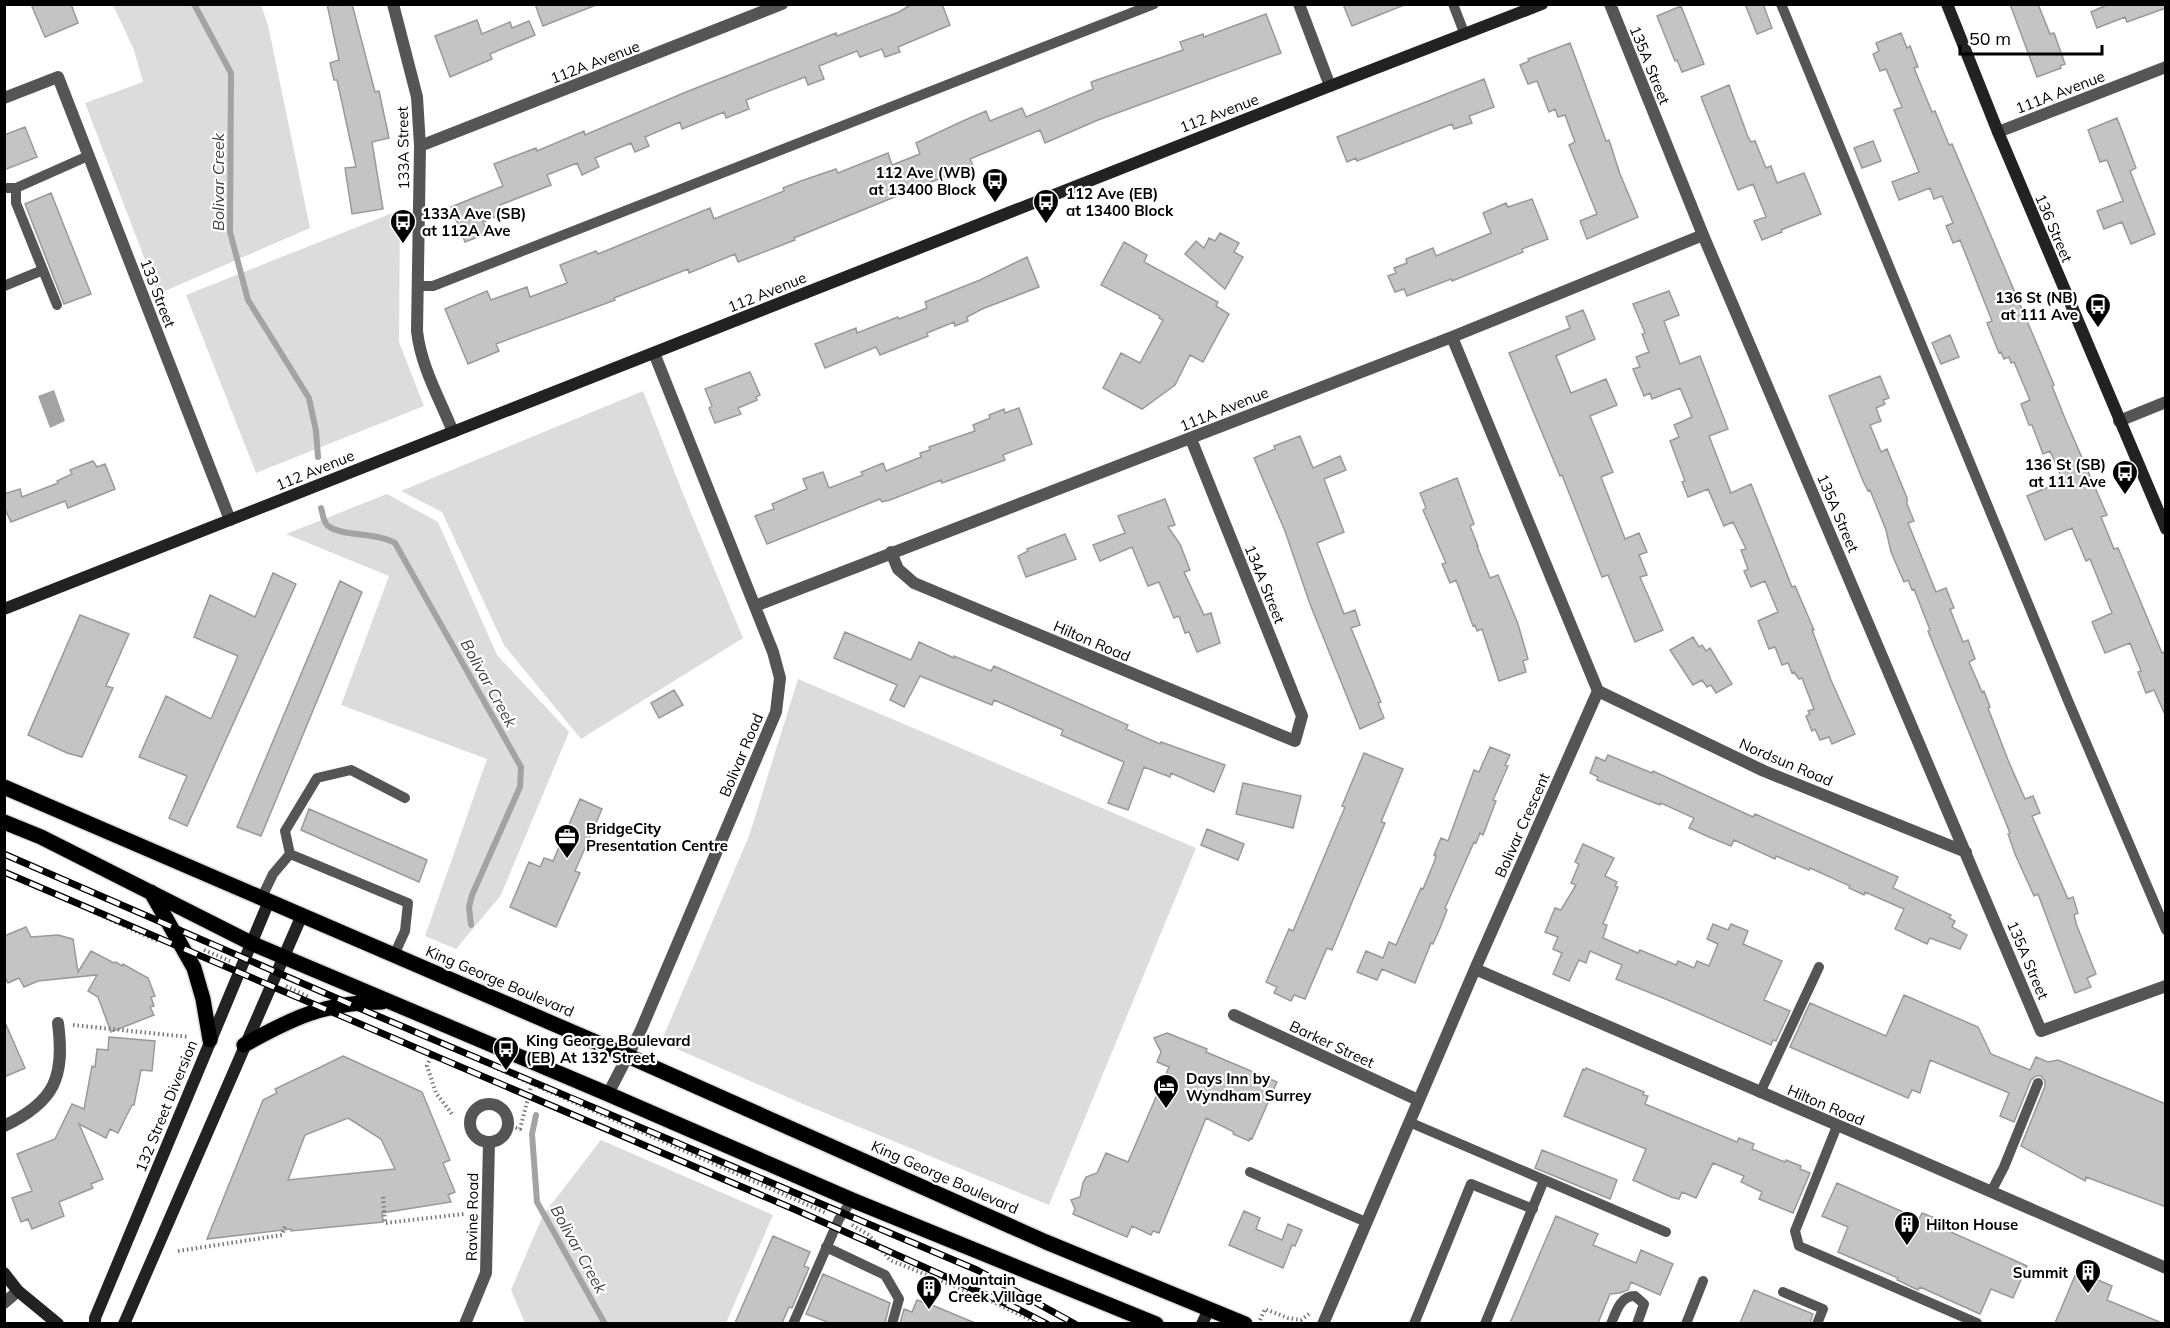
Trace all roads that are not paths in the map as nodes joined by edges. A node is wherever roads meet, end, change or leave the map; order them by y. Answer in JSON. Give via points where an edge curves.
{"nodes":[{"id":1,"x":393,"y":4,"type":"edge"},
{"id":2,"x":782,"y":4,"type":"edge"},
{"id":3,"x":1155,"y":4,"type":"edge"},
{"id":4,"x":1299,"y":4,"type":"edge"},
{"id":5,"x":1453,"y":4,"type":"edge"},
{"id":6,"x":1542,"y":4,"type":"edge"},
{"id":7,"x":1610,"y":4,"type":"edge"},
{"id":8,"x":1780,"y":4,"type":"edge"},
{"id":9,"x":1947,"y":4,"type":"edge"},
{"id":10,"x":753,"y":10,"type":"edge"},
{"id":11,"x":1465,"y":35,"type":"junction"},
{"id":12,"x":2166,"y":67,"type":"edge"},
{"id":13,"x":1330,"y":86,"type":"junction"},
{"id":14,"x":4,"y":98,"type":"edge"},
{"id":15,"x":1998,"y":132,"type":"junction"},
{"id":16,"x":420,"y":146,"type":"junction"},
{"id":17,"x":88,"y":156,"type":"junction"},
{"id":18,"x":10,"y":188,"type":"edge"},
{"id":19,"x":1703,"y":235,"type":"junction"},
{"id":20,"x":43,"y":270,"type":"junction"},
{"id":21,"x":4,"y":285,"type":"edge"},
{"id":22,"x":417,"y":286,"type":"junction"},
{"id":23,"x":57,"y":306,"type":"dead end"},
{"id":24,"x":1452,"y":337,"type":"junction"},
{"id":25,"x":654,"y":354,"type":"junction"},
{"id":26,"x":2166,"y":402,"type":"edge"},
{"id":27,"x":2119,"y":421,"type":"junction"},
{"id":28,"x":453,"y":432,"type":"junction"},
{"id":29,"x":1191,"y":439,"type":"junction"},
{"id":30,"x":230,"y":520,"type":"junction"},
{"id":31,"x":2166,"y":529,"type":"edge"},
{"id":32,"x":891,"y":552,"type":"junction"},
{"id":33,"x":755,"y":606,"type":"junction"},
{"id":34,"x":4,"y":609,"type":"edge"},
{"id":35,"x":1598,"y":691,"type":"junction"},
{"id":36,"x":1295,"y":741,"type":"joint"},
{"id":37,"x":4,"y":787,"type":"edge"},
{"id":38,"x":405,"y":798,"type":"dead end"},
{"id":39,"x":4,"y":822,"type":"edge"},
{"id":40,"x":1966,"y":852,"type":"junction"},
{"id":41,"x":290,"y":854,"type":"junction"},
{"id":42,"x":151,"y":892,"type":"junction"},
{"id":43,"x":265,"y":899,"type":"junction"},
{"id":44,"x":302,"y":915,"type":"junction"},
{"id":45,"x":2166,"y":930,"type":"edge"},
{"id":46,"x":251,"y":943,"type":"junction"},
{"id":47,"x":394,"y":955,"type":"junction"},
{"id":48,"x":283,"y":957,"type":"junction"},
{"id":49,"x":1819,"y":968,"type":"dead end"},
{"id":50,"x":1474,"y":969,"type":"junction"},
{"id":51,"x":2166,"y":986,"type":"edge"},
{"id":52,"x":389,"y":1002,"type":"junction"},
{"id":53,"x":1233,"y":1016,"type":"dead end"},
{"id":54,"x":58,"y":1023,"type":"dead end"},
{"id":55,"x":210,"y":1040,"type":"junction"},
{"id":56,"x":244,"y":1045,"type":"junction"},
{"id":57,"x":628,"y":1056,"type":"junction"},
{"id":58,"x":2038,"y":1083,"type":"dead end"},
{"id":59,"x":1760,"y":1093,"type":"junction"},
{"id":60,"x":608,"y":1094,"type":"junction"},
{"id":61,"x":1418,"y":1100,"type":"junction"},
{"id":62,"x":1409,"y":1122,"type":"junction"},
{"id":63,"x":4,"y":1126,"type":"edge"},
{"id":64,"x":1837,"y":1126,"type":"junction"},
{"id":65,"x":489,"y":1142,"type":"junction"},
{"id":66,"x":1250,"y":1172,"type":"dead end"},
{"id":67,"x":1544,"y":1180,"type":"junction"},
{"id":68,"x":1991,"y":1192,"type":"junction"},
{"id":69,"x":852,"y":1200,"type":"junction"},
{"id":70,"x":1533,"y":1209,"type":"junction"},
{"id":71,"x":1366,"y":1222,"type":"junction"},
{"id":72,"x":1666,"y":1232,"type":"dead end"},
{"id":73,"x":826,"y":1247,"type":"junction"},
{"id":74,"x":2166,"y":1268,"type":"edge"},
{"id":75,"x":4,"y":1273,"type":"edge"},
{"id":76,"x":1703,"y":1281,"type":"dead end"},
{"id":77,"x":18,"y":1291,"type":"junction"},
{"id":78,"x":1783,"y":1292,"type":"dead end"},
{"id":79,"x":4,"y":1303,"type":"edge"},
{"id":80,"x":1209,"y":1309,"type":"junction"},
{"id":81,"x":1237,"y":1322,"type":"edge"},
{"id":82,"x":58,"y":1323,"type":"edge"},
{"id":83,"x":95,"y":1323,"type":"edge"},
{"id":84,"x":124,"y":1323,"type":"edge"},
{"id":85,"x":465,"y":1323,"type":"edge"},
{"id":86,"x":793,"y":1323,"type":"edge"},
{"id":87,"x":892,"y":1323,"type":"edge"},
{"id":88,"x":1156,"y":1323,"type":"edge"},
{"id":89,"x":1202,"y":1323,"type":"edge"},
{"id":90,"x":1323,"y":1323,"type":"edge"},
{"id":91,"x":1414,"y":1323,"type":"edge"},
{"id":92,"x":1485,"y":1323,"type":"edge"},
{"id":93,"x":1611,"y":1323,"type":"edge"},
{"id":94,"x":1637,"y":1323,"type":"edge"},
{"id":95,"x":1686,"y":1323,"type":"edge"},
{"id":96,"x":1817,"y":1323,"type":"edge"},
{"id":97,"x":1977,"y":1323,"type":"edge"}],
"edges":[{"from":1,"to":16,"type":"street","name":"133A Street","via":[[417,97]]},
{"from":2,"to":10,"type":"street","name":"112A Avenue"},
{"from":3,"to":22,"type":"lane","via":[[433,286]]},
{"from":4,"to":13,"type":"street"},
{"from":5,"to":11,"type":"lane"},
{"from":6,"to":11,"type":"main road","name":"112 Avenue"},
{"from":7,"to":19,"type":"street","name":"135A Street"},
{"from":8,"to":45,"type":"lane"},
{"from":9,"to":15,"type":"main road","name":"136 Street"},
{"from":10,"to":16,"type":"street","name":"112A Avenue"},
{"from":11,"to":13,"type":"main road","name":"112 Avenue"},
{"from":12,"to":15,"type":"street","name":"111A Avenue"},
{"from":13,"to":25,"type":"main road","name":"112 Avenue"},
{"from":14,"to":17,"type":"street","name":"133 Street","via":[[58,77]]},
{"from":15,"to":27,"type":"main road","name":"136 Street"},
{"from":16,"to":22,"type":"street","name":"133A Street"},
{"from":17,"to":18,"type":"lane"},
{"from":17,"to":30,"type":"street","name":"133 Street"},
{"from":18,"to":20,"type":"lane"},
{"from":19,"to":24,"type":"street","name":"111A Avenue"},
{"from":19,"to":40,"type":"street","name":"135A Street"},
{"from":20,"to":21,"type":"lane"},
{"from":20,"to":23,"type":"lane"},
{"from":22,"to":28,"type":"street","name":"133A Street","via":[[419,345]]},
{"from":24,"to":29,"type":"street","name":"111A Avenue"},
{"from":24,"to":35,"type":"street"},
{"from":25,"to":28,"type":"main road","name":"112 Avenue"},
{"from":25,"to":33,"type":"street","name":"Bolivar Road"},
{"from":26,"to":27,"type":"street"},
{"from":27,"to":31,"type":"main road","name":"136 Street"},
{"from":28,"to":30,"type":"main road","name":"112 Avenue"},
{"from":29,"to":32,"type":"street","name":"111A Avenue"},
{"from":29,"to":36,"type":"street","name":"134A Street","via":[[1302,716]]},
{"from":30,"to":34,"type":"main road","name":"112 Avenue"},
{"from":32,"to":33,"type":"street","name":"111A Avenue"},
{"from":32,"to":36,"type":"street","name":"Hilton Road","via":[[898,569],[914,583]]},
{"from":33,"to":57,"type":"street","name":"Bolivar Road","via":[[780,678],[776,712]]},
{"from":35,"to":40,"type":"street","name":"Nordsun Road","via":[[1764,771]]},
{"from":35,"to":50,"type":"street","name":"Bolivar Crescent"},
{"from":37,"to":43,"type":"main road","name":"King George Boulevard"},
{"from":38,"to":41,"type":"lane","via":[[351,770],[317,778],[285,831]]},
{"from":39,"to":42,"type":"main road"},
{"from":40,"to":51,"type":"street","name":"135A Street","via":[[2042,1031]]},
{"from":41,"to":43,"type":"lane","via":[[273,874]]},
{"from":41,"to":47,"type":"lane","via":[[408,903],[405,931]]},
{"from":42,"to":46,"type":"main road"},
{"from":42,"to":55,"type":"main road","via":[[194,968]]},
{"from":43,"to":44,"type":"main road","name":"King George Boulevard"},
{"from":43,"to":46,"type":"main road","name":"132 Street Diversion"},
{"from":44,"to":47,"type":"main road","name":"King George Boulevard"},
{"from":44,"to":48,"type":"main road"},
{"from":46,"to":48,"type":"main road"},
{"from":46,"to":55,"type":"main road","name":"132 Street Diversion"},
{"from":47,"to":57,"type":"main road","name":"King George Boulevard"},
{"from":48,"to":52,"type":"main road"},
{"from":48,"to":56,"type":"main road"},
{"from":49,"to":59,"type":"lane"},
{"from":50,"to":59,"type":"street","name":"Hilton Road"},
{"from":50,"to":61,"type":"street","name":"Bolivar Crescent"},
{"from":52,"to":56,"type":"main road","via":[[336,1005],[315,1011]]},
{"from":52,"to":60,"type":"main road"},
{"from":53,"to":61,"type":"street","name":"Barker Street"},
{"from":54,"to":63,"type":"street","via":[[59,1067],[49,1094],[35,1108]]},
{"from":55,"to":83,"type":"main road","name":"132 Street Diversion"},
{"from":56,"to":84,"type":"main road"},
{"from":57,"to":60,"type":"street","name":"Bolivar Road"},
{"from":57,"to":80,"type":"main road","name":"King George Boulevard","via":[[1046,1242]]},
{"from":58,"to":68,"type":"lane"},
{"from":59,"to":64,"type":"street","name":"Hilton Road"},
{"from":60,"to":69,"type":"main road"},
{"from":61,"to":62,"type":"street","name":"Bolivar Crescent"},
{"from":62,"to":67,"type":"lane"},
{"from":62,"to":71,"type":"street","name":"Bolivar Crescent"},
{"from":64,"to":68,"type":"street","name":"Hilton Road"},
{"from":64,"to":97,"type":"lane","via":[[1795,1231],[1799,1246]]},
{"from":65,"to":65,"type":"street","via":[[473,1134],[470,1122],[475,1110],[487,1105],[498,1107],[511,1126],[501,1138]]},
{"from":65,"to":85,"type":"street","name":"Ravine Road","via":[[486,1273]]},
{"from":66,"to":71,"type":"lane"},
{"from":67,"to":70,"type":"lane"},
{"from":67,"to":72,"type":"lane"},
{"from":68,"to":74,"type":"street","name":"Hilton Road"},
{"from":69,"to":73,"type":"lane"},
{"from":69,"to":88,"type":"main road"},
{"from":70,"to":91,"type":"lane","via":[[1472,1184]]},
{"from":70,"to":92,"type":"lane"},
{"from":71,"to":90,"type":"street","name":"Bolivar Crescent"},
{"from":73,"to":86,"type":"lane"},
{"from":73,"to":87,"type":"lane","via":[[885,1275],[899,1299]]},
{"from":75,"to":77,"type":"main road"},
{"from":76,"to":95,"type":"lane"},
{"from":77,"to":79,"type":"street"},
{"from":77,"to":82,"type":"main road"},
{"from":78,"to":96,"type":"lane","via":[[1823,1309]]},
{"from":80,"to":81,"type":"main road","name":"King George Boulevard"},
{"from":80,"to":89,"type":"main road"},
{"from":93,"to":94,"type":"lane","via":[[1619,1304],[1635,1296],[1644,1304]]}]}
